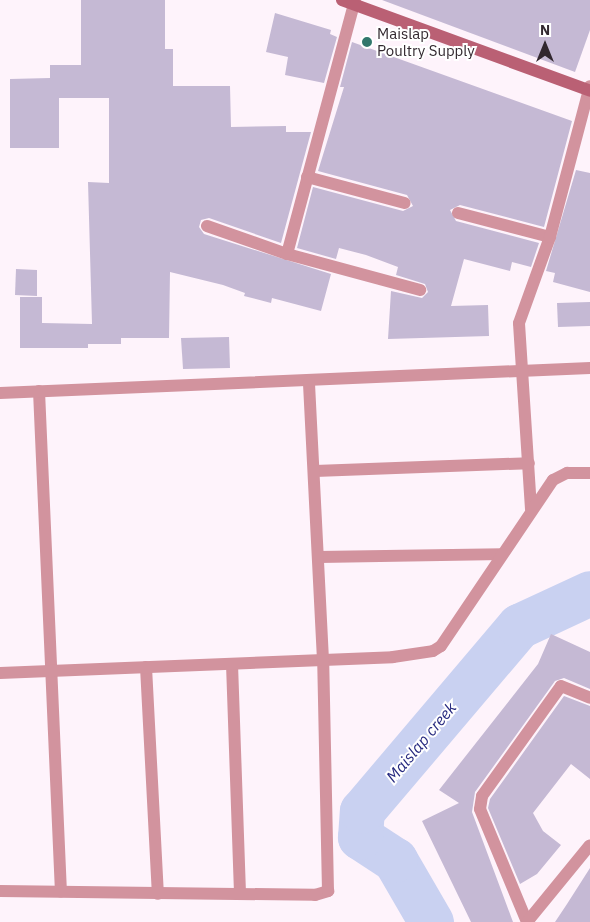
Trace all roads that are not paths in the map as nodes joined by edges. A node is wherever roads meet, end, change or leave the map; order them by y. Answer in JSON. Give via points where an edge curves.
{"nodes":[{"id":1,"x":350,"y":1,"type":"edge"},
{"id":2,"x":590,"y":89,"type":"edge"},
{"id":3,"x":307,"y":177,"type":"junction"},
{"id":4,"x":405,"y":204,"type":"dead end"},
{"id":5,"x":458,"y":213,"type":"dead end"},
{"id":6,"x":207,"y":226,"type":"dead end"},
{"id":7,"x":550,"y":238,"type":"junction"},
{"id":8,"x":287,"y":254,"type":"junction"},
{"id":9,"x":420,"y":290,"type":"dead end"},
{"id":10,"x":590,"y":368,"type":"edge"},
{"id":11,"x":521,"y":373,"type":"junction"},
{"id":12,"x":309,"y":382,"type":"junction"},
{"id":13,"x":39,"y":391,"type":"junction"},
{"id":14,"x":0,"y":393,"type":"edge"},
{"id":15,"x":529,"y":463,"type":"junction"},
{"id":16,"x":316,"y":471,"type":"junction"},
{"id":17,"x":590,"y":473,"type":"edge"},
{"id":18,"x":531,"y":509,"type":"junction"},
{"id":19,"x":502,"y":554,"type":"junction"},
{"id":20,"x":319,"y":557,"type":"junction"},
{"id":21,"x":323,"y":660,"type":"junction"},
{"id":22,"x":232,"y":664,"type":"junction"},
{"id":23,"x":146,"y":667,"type":"junction"},
{"id":24,"x":52,"y":671,"type":"junction"},
{"id":25,"x":0,"y":673,"type":"edge"},
{"id":26,"x":590,"y":698,"type":"edge"},
{"id":27,"x":590,"y":846,"type":"edge"},
{"id":28,"x":586,"y":859,"type":"edge"},
{"id":29,"x":0,"y":891,"type":"edge"},
{"id":30,"x":61,"y":892,"type":"junction"},
{"id":31,"x":158,"y":894,"type":"junction"},
{"id":32,"x":240,"y":894,"type":"junction"},
{"id":33,"x":527,"y":922,"type":"edge"}],
"edges":[{"from":1,"to":2,"type":"main road"},
{"from":1,"to":3,"type":"street"},
{"from":2,"to":7,"type":"street"},
{"from":3,"to":4,"type":"street"},
{"from":3,"to":8,"type":"street"},
{"from":5,"to":7,"type":"street"},
{"from":6,"to":8,"type":"street"},
{"from":7,"to":11,"type":"street","via":[[519,323]]},
{"from":8,"to":9,"type":"street"},
{"from":10,"to":11,"type":"street"},
{"from":11,"to":12,"type":"street"},
{"from":11,"to":15,"type":"street"},
{"from":12,"to":13,"type":"street"},
{"from":12,"to":16,"type":"street"},
{"from":13,"to":14,"type":"street"},
{"from":13,"to":24,"type":"street"},
{"from":15,"to":16,"type":"street"},
{"from":15,"to":18,"type":"street"},
{"from":16,"to":20,"type":"street"},
{"from":17,"to":18,"type":"street","via":[[567,473],[553,480]]},
{"from":18,"to":19,"type":"street"},
{"from":19,"to":20,"type":"street"},
{"from":19,"to":21,"type":"street","via":[[441,646],[393,657]]},
{"from":20,"to":21,"type":"street"},
{"from":21,"to":22,"type":"street"},
{"from":21,"to":32,"type":"street","via":[[328,891],[316,895]]},
{"from":22,"to":23,"type":"street"},
{"from":22,"to":32,"type":"street"},
{"from":23,"to":24,"type":"street"},
{"from":23,"to":31,"type":"street"},
{"from":24,"to":25,"type":"street"},
{"from":24,"to":30,"type":"street"},
{"from":26,"to":33,"type":"street","via":[[561,686],[482,796],[480,809]]},
{"from":27,"to":28,"type":"street"},
{"from":28,"to":33,"type":"street"},
{"from":29,"to":30,"type":"street"},
{"from":30,"to":31,"type":"street"},
{"from":31,"to":32,"type":"street"}]}
